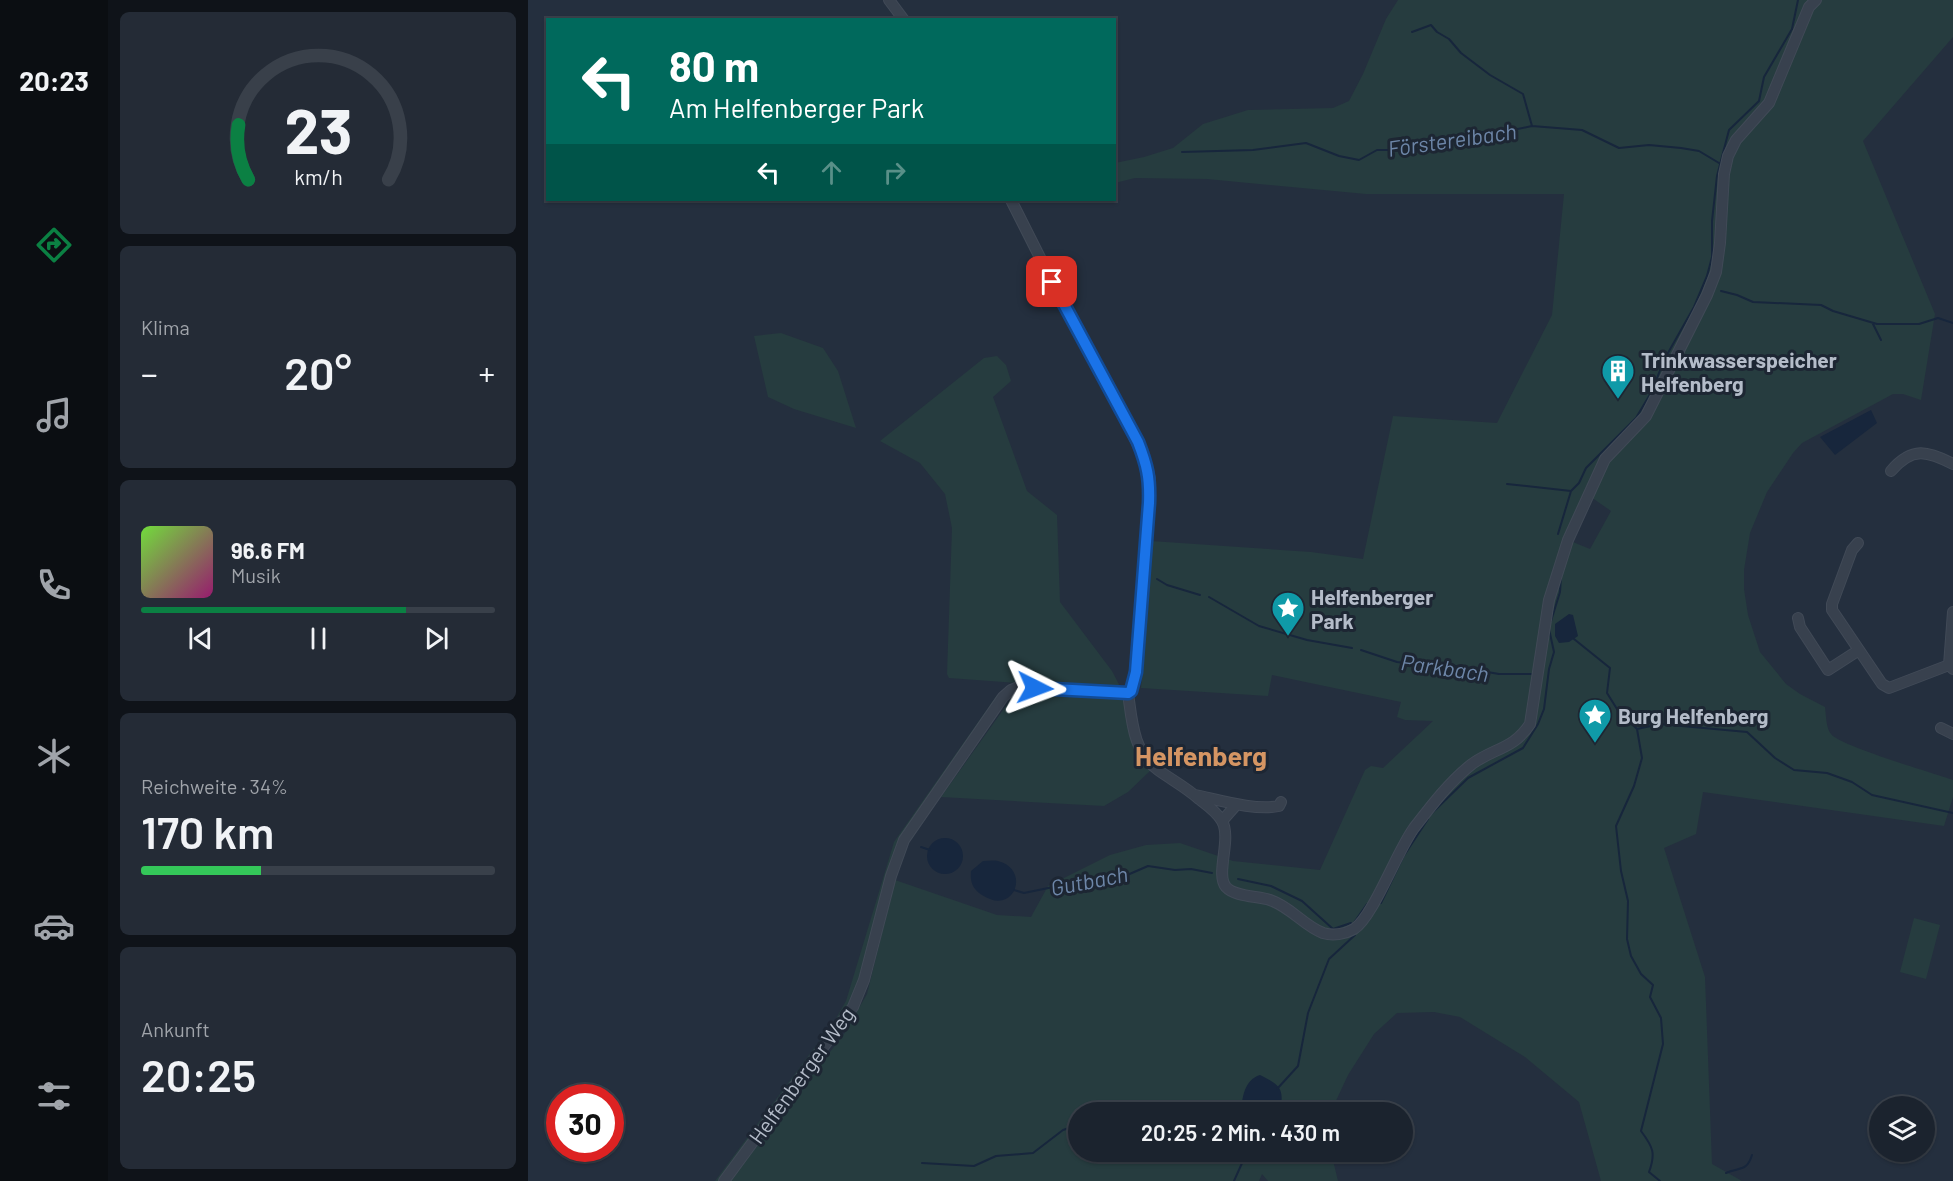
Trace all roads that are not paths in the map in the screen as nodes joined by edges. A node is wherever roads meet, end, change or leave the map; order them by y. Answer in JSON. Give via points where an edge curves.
{"nodes":[{"id":1,"x":889,"y":0,"type":"edge"},
{"id":2,"x":1816,"y":0,"type":"edge"},
{"id":3,"x":902,"y":18,"type":"edge"},
{"id":4,"x":1012,"y":201,"type":"edge"},
{"id":5,"x":1953,"y":464,"type":"edge"},
{"id":6,"x":1891,"y":471,"type":"dead end"},
{"id":7,"x":1858,"y":543,"type":"dead end"},
{"id":8,"x":1953,"y":612,"type":"edge"},
{"id":9,"x":1798,"y":618,"type":"dead end"},
{"id":10,"x":1859,"y":650,"type":"junction"},
{"id":11,"x":1951,"y":667,"type":"edge"},
{"id":12,"x":1128,"y":693,"type":"junction"},
{"id":13,"x":1941,"y":728,"type":"dead end"},
{"id":14,"x":1953,"y":734,"type":"edge"},
{"id":15,"x":1195,"y":795,"type":"junction"},
{"id":16,"x":1281,"y":802,"type":"dead end"},
{"id":17,"x":1237,"y":804,"type":"junction"},
{"id":18,"x":1222,"y":821,"type":"junction"},
{"id":19,"x":724,"y":1181,"type":"edge"}],
"edges":[{"from":1,"to":3,"type":"street"},
{"from":2,"to":18,"type":"street","via":[[1809,7],[1769,103],[1736,140],[1728,156],[1716,272],[1707,295],[1646,416],[1605,459],[1568,540],[1549,600],[1530,724],[1523,736],[1461,774],[1414,829],[1369,912],[1355,928],[1344,933],[1322,933],[1286,907],[1232,892],[1225,886]]},
{"from":4,"to":12,"type":"street","via":[[1122,411],[1150,479],[1138,644],[1133,687]]},
{"from":5,"to":6,"type":"street","via":[[1923,451],[1899,461]]},
{"from":7,"to":10,"type":"street","via":[[1852,550],[1832,610]]},
{"from":8,"to":11,"type":"street"},
{"from":9,"to":10,"type":"street","via":[[1828,670]]},
{"from":10,"to":11,"type":"street","via":[[1882,684],[1889,688]]},
{"from":12,"to":15,"type":"street","via":[[1133,734],[1139,748],[1155,768]]},
{"from":12,"to":19,"type":"street","name":"Helfenberger Weg","via":[[1018,687],[1004,697],[904,840],[853,1007]]},
{"from":13,"to":14,"type":"street"},
{"from":15,"to":17,"type":"street"},
{"from":15,"to":18,"type":"street"},
{"from":16,"to":17,"type":"street","via":[[1271,808]]},
{"from":17,"to":18,"type":"street"}]}
